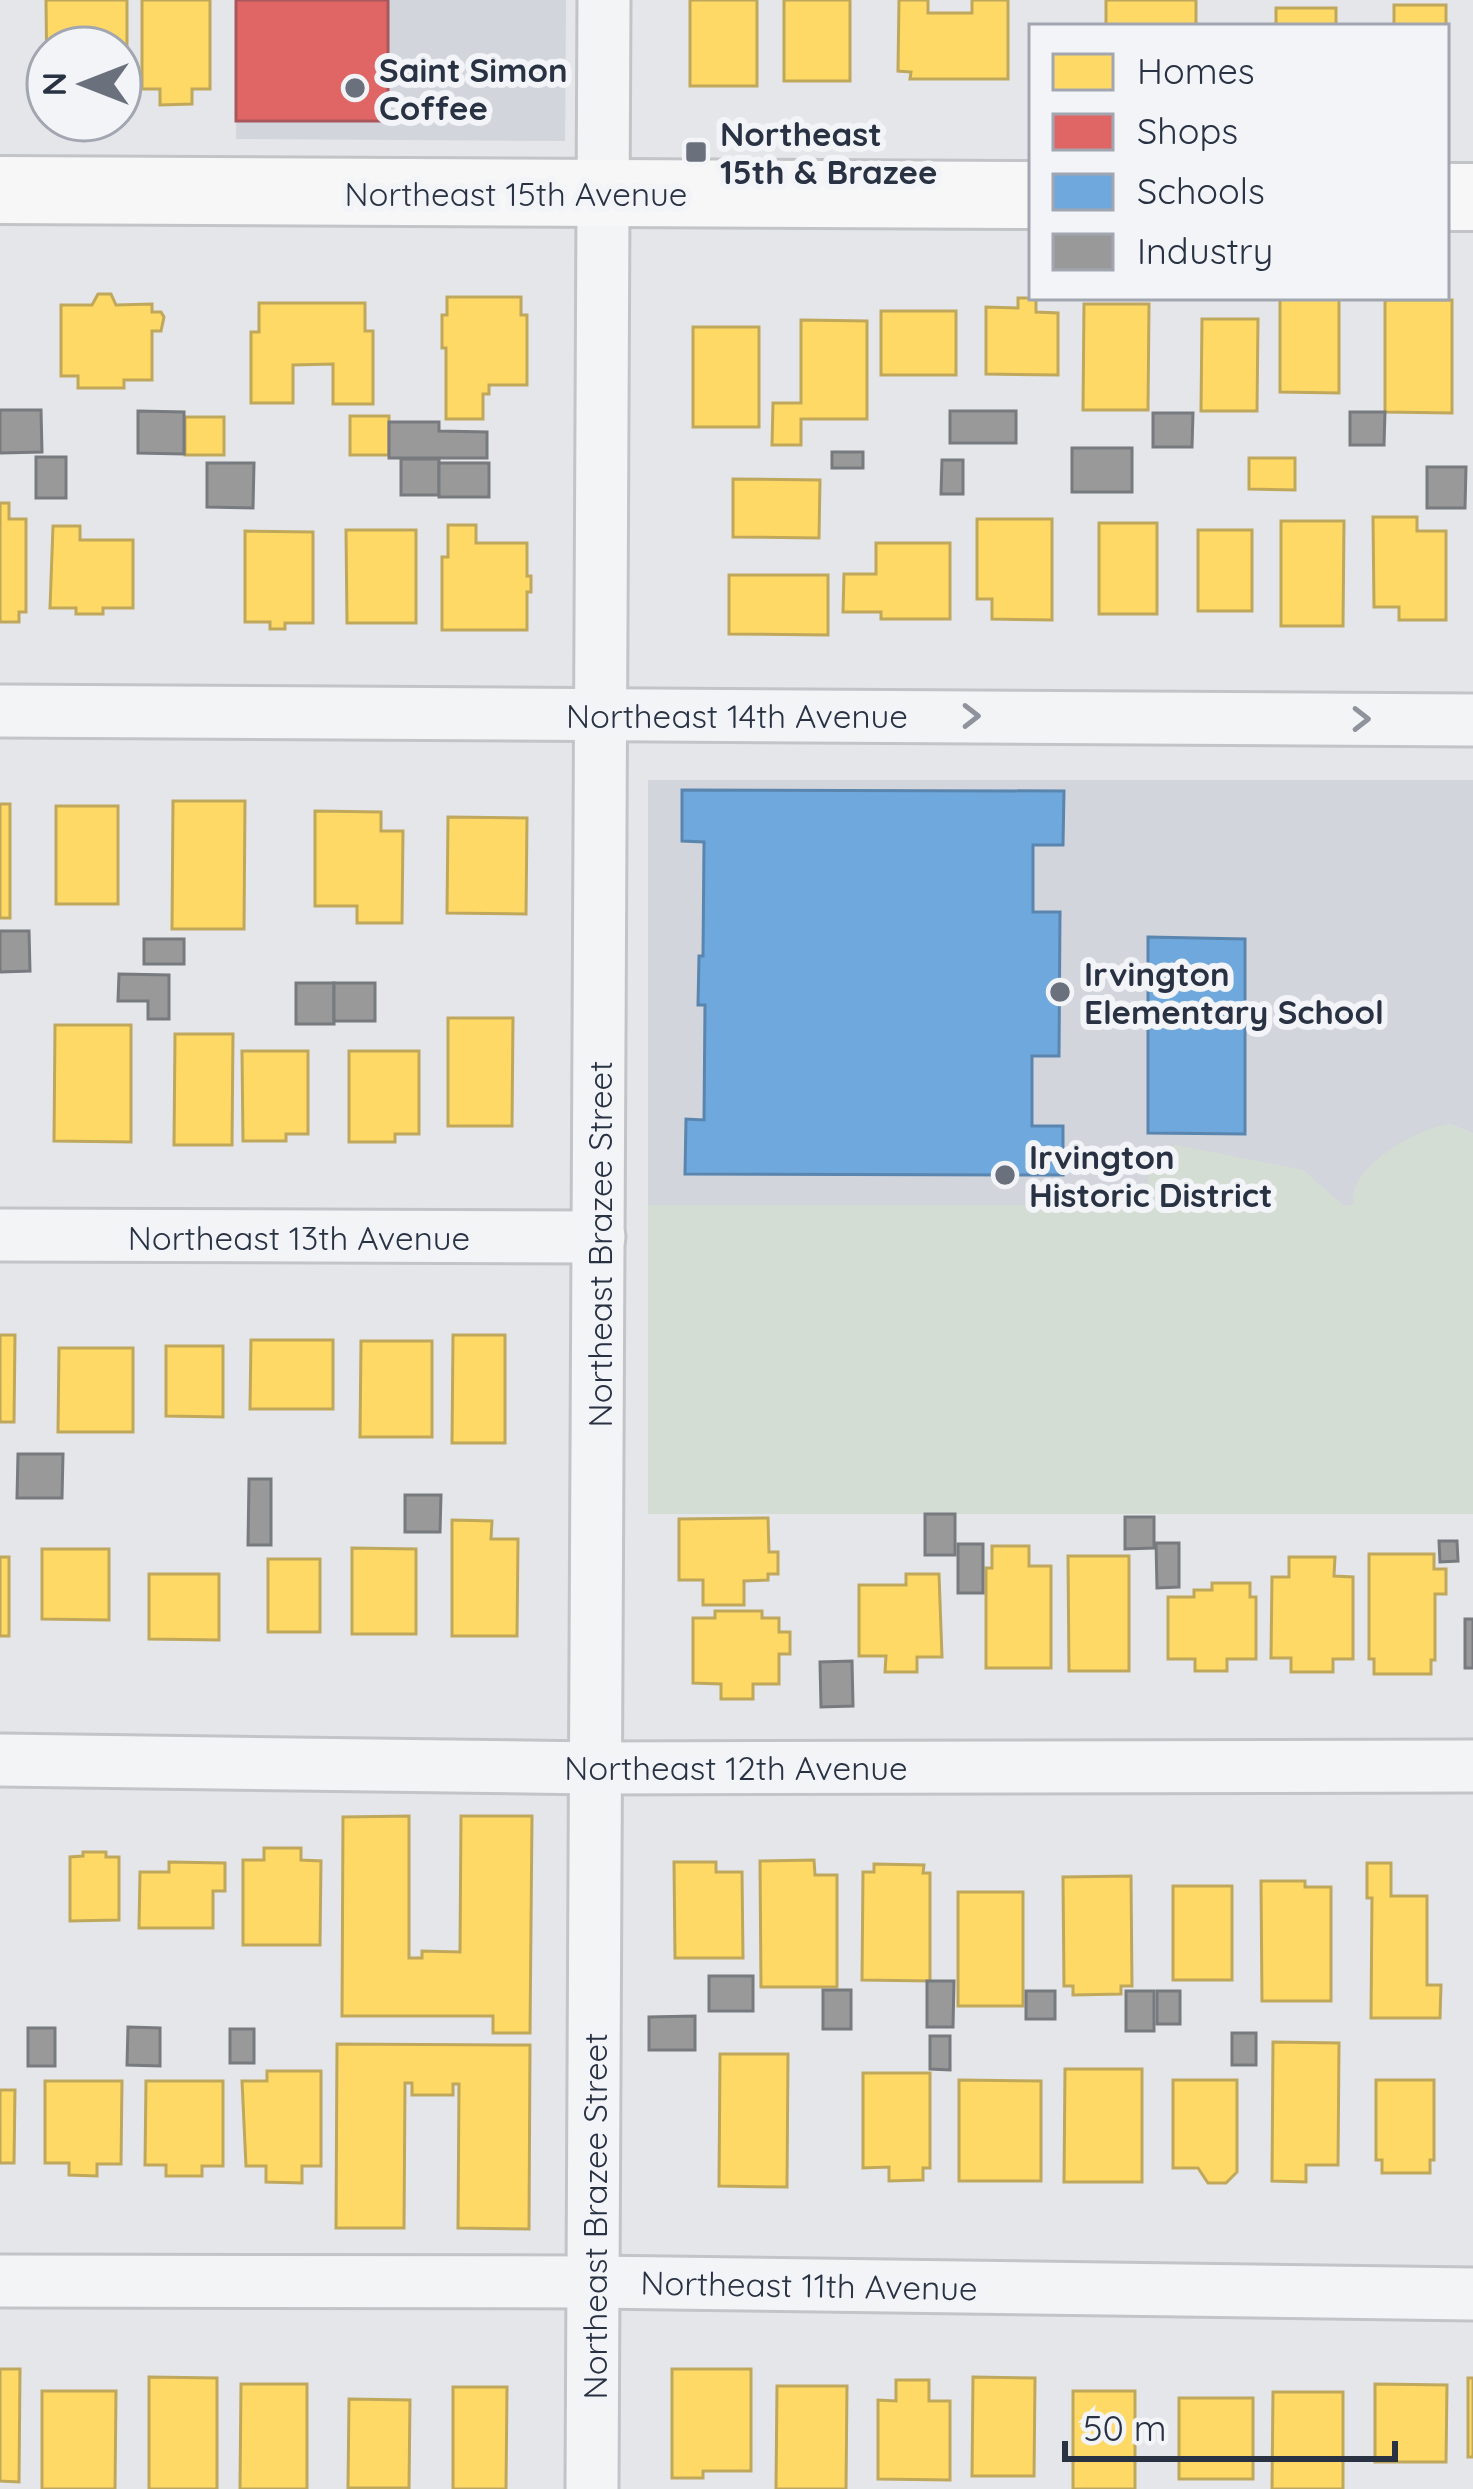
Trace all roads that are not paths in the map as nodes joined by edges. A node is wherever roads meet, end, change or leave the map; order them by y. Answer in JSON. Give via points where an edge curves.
{"nodes":[{"id":1,"x":604,"y":0,"type":"edge"},
{"id":2,"x":0,"y":190,"type":"edge"},
{"id":3,"x":604,"y":193,"type":"junction"},
{"id":4,"x":1029,"y":195,"type":"edge"},
{"id":5,"x":0,"y":712,"type":"edge"},
{"id":6,"x":602,"y":714,"type":"junction"},
{"id":7,"x":1473,"y":720,"type":"edge"},
{"id":8,"x":0,"y":1235,"type":"edge"},
{"id":9,"x":599,"y":1238,"type":"junction"},
{"id":10,"x":0,"y":1760,"type":"edge"},
{"id":11,"x":1473,"y":1766,"type":"edge"},
{"id":12,"x":596,"y":1768,"type":"junction"},
{"id":13,"x":0,"y":2282,"type":"edge"},
{"id":14,"x":594,"y":2282,"type":"junction"},
{"id":15,"x":1473,"y":2294,"type":"edge"},
{"id":16,"x":592,"y":2489,"type":"edge"}],
"edges":[{"from":1,"to":3,"type":"street","name":"Northeast Brazee Street"},
{"from":2,"to":3,"type":"street","name":"Northeast 15th Avenue"},
{"from":3,"to":4,"type":"street","name":"Northeast 15th Avenue"},
{"from":3,"to":6,"type":"street","name":"Northeast Brazee Street"},
{"from":5,"to":6,"type":"street","name":"Northeast 14th Avenue"},
{"from":6,"to":7,"type":"street","name":"Northeast 14th Avenue","one_way":true},
{"from":6,"to":9,"type":"street","name":"Northeast Brazee Street"},
{"from":8,"to":9,"type":"street","name":"Northeast 13th Avenue"},
{"from":9,"to":12,"type":"street","name":"Northeast Brazee Street"},
{"from":10,"to":12,"type":"street","name":"Northeast 12th Avenue"},
{"from":11,"to":12,"type":"street","name":"Northeast 12th Avenue"},
{"from":12,"to":14,"type":"street","name":"Northeast Brazee Street"},
{"from":13,"to":14,"type":"street","name":"Northeast 11th Avenue"},
{"from":14,"to":15,"type":"street","name":"Northeast 11th Avenue"},
{"from":14,"to":16,"type":"street","name":"Northeast Brazee Street"}]}
